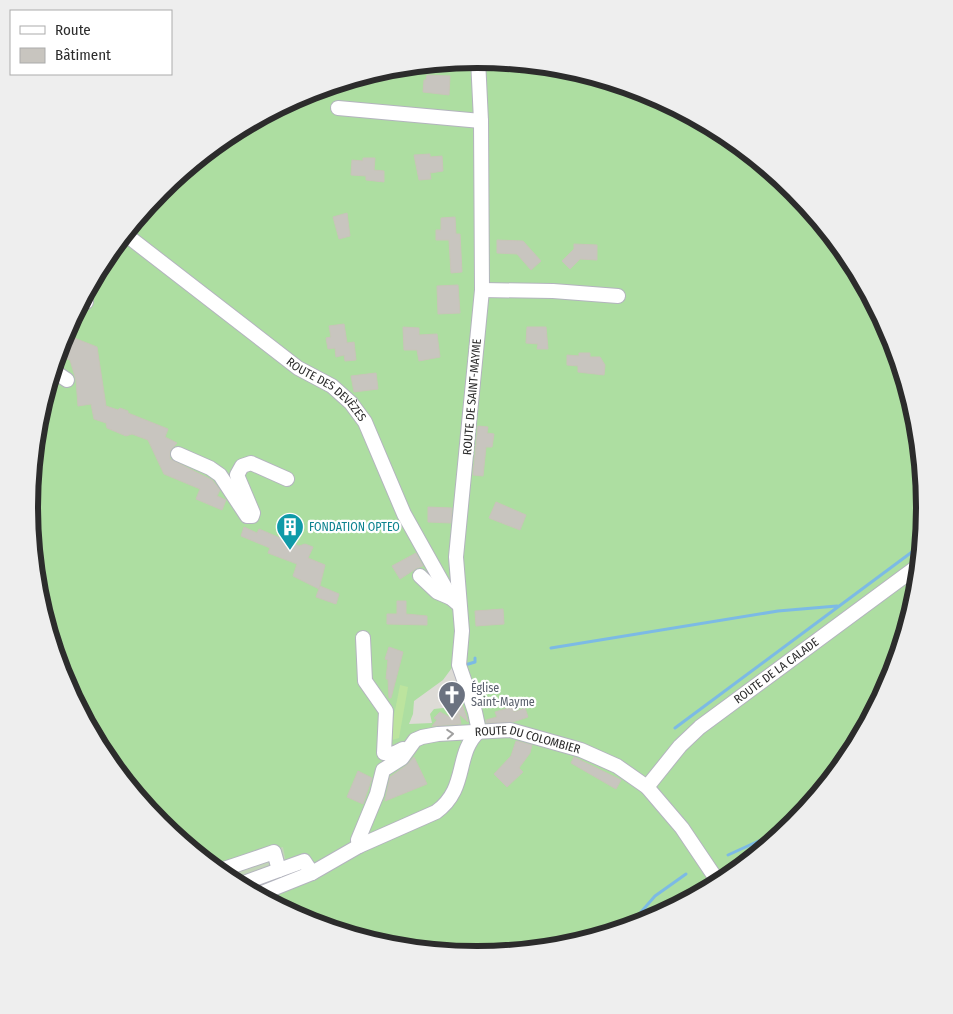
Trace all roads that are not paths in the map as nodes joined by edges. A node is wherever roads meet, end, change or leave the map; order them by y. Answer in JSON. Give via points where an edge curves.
{"nodes":[{"id":1,"x":478,"y":68,"type":"edge"},
{"id":2,"x":338,"y":108,"type":"dead end"},
{"id":3,"x":481,"y":121,"type":"junction"},
{"id":4,"x":129,"y":238,"type":"edge"},
{"id":5,"x":482,"y":290,"type":"junction"},
{"id":6,"x":618,"y":296,"type":"dead end"},
{"id":7,"x":58,"y":374,"type":"edge"},
{"id":8,"x":67,"y":380,"type":"dead end"},
{"id":9,"x":178,"y":454,"type":"dead end"},
{"id":10,"x":287,"y":479,"type":"dead end"},
{"id":11,"x":911,"y":571,"type":"edge"},
{"id":12,"x":420,"y":576,"type":"dead end"},
{"id":13,"x":455,"y":601,"type":"junction"},
{"id":14,"x":364,"y":638,"type":"dead end"},
{"id":15,"x":479,"y":731,"type":"junction"},
{"id":16,"x":418,"y":735,"type":"junction"},
{"id":17,"x":647,"y":787,"type":"junction"},
{"id":18,"x":360,"y":846,"type":"junction"},
{"id":19,"x":278,"y":867,"type":"junction"},
{"id":20,"x":227,"y":868,"type":"edge"},
{"id":21,"x":312,"y":873,"type":"junction"},
{"id":22,"x":714,"y":876,"type":"edge"},
{"id":23,"x":241,"y":877,"type":"edge"},
{"id":24,"x":247,"y":881,"type":"edge"},
{"id":25,"x":265,"y":892,"type":"edge"}],
"edges":[{"from":1,"to":3,"type":"street","name":"ROUTE DE SAINT-MAYME"},
{"from":2,"to":3,"type":"street"},
{"from":3,"to":5,"type":"street","name":"ROUTE DE SAINT-MAYME"},
{"from":4,"to":13,"type":"street","name":"ROUTE DES DEVÈZES","via":[[298,368],[332,386],[351,403],[365,422],[404,514]]},
{"from":5,"to":6,"type":"street"},
{"from":5,"to":13,"type":"street","name":"ROUTE DE SAINT-MAYME","via":[[456,557]]},
{"from":7,"to":8,"type":"street"},
{"from":9,"to":10,"type":"street","via":[[220,476],[247,516],[252,516],[253,512],[237,475],[242,466],[251,463]]},
{"from":11,"to":17,"type":"street","name":"ROUTE DE LA CALADE","via":[[700,727]]},
{"from":12,"to":13,"type":"street","via":[[437,592]]},
{"from":13,"to":15,"type":"street","name":"ROUTE DE SAINT-MAYME","via":[[462,631],[459,665],[462,684]]},
{"from":14,"to":16,"type":"street","via":[[365,681],[386,711],[384,753],[393,754]]},
{"from":16,"to":15,"type":"street","one_way":true},
{"from":15,"to":17,"type":"street","name":"ROUTE DU COLOMBIER","via":[[510,730],[581,750],[617,766]]},
{"from":15,"to":18,"type":"street","name":"ROUTE DU COLOMBIER","via":[[471,738],[458,785],[446,805]]},
{"from":16,"to":18,"type":"street","via":[[402,758],[383,770],[358,840]]},
{"from":17,"to":22,"type":"street","name":"ROUTE DU COLOMBIER","via":[[682,828]]},
{"from":18,"to":21,"type":"street","name":"ROUTE DU COLOMBIER"},
{"from":19,"to":20,"type":"street","via":[[274,852]]},
{"from":19,"to":21,"type":"street","via":[[304,861]]},
{"from":19,"to":23,"type":"street"},
{"from":19,"to":24,"type":"street"},
{"from":21,"to":25,"type":"street","name":"ROUTE DU COLOMBIER"}]}
